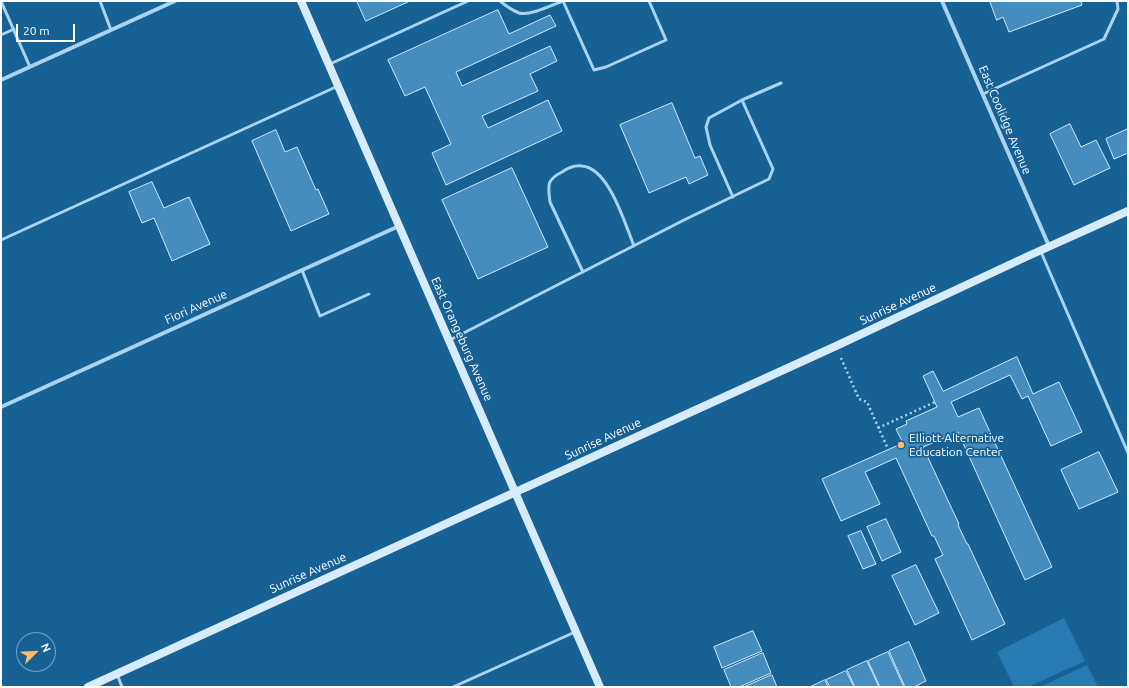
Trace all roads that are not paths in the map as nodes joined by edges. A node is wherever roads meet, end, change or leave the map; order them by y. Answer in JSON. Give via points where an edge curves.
{"nodes":[{"id":1,"x":2,"y":1,"type":"edge"},
{"id":2,"x":100,"y":1,"type":"edge"},
{"id":3,"x":175,"y":1,"type":"edge"},
{"id":4,"x":301,"y":1,"type":"edge"},
{"id":5,"x":468,"y":1,"type":"edge"},
{"id":6,"x":500,"y":1,"type":"edge"},
{"id":7,"x":563,"y":1,"type":"edge"},
{"id":8,"x":649,"y":1,"type":"edge"},
{"id":9,"x":942,"y":1,"type":"edge"},
{"id":10,"x":1117,"y":1,"type":"edge"},
{"id":11,"x":14,"y":29,"type":"junction"},
{"id":12,"x":112,"y":30,"type":"junction"},
{"id":13,"x":1,"y":35,"type":"edge"},
{"id":14,"x":329,"y":65,"type":"junction"},
{"id":15,"x":30,"y":67,"type":"junction"},
{"id":16,"x":1,"y":80,"type":"edge"},
{"id":17,"x":781,"y":83,"type":"dead end"},
{"id":18,"x":338,"y":86,"type":"junction"},
{"id":19,"x":983,"y":94,"type":"junction"},
{"id":20,"x":742,"y":100,"type":"junction"},
{"id":21,"x":733,"y":197,"type":"junction"},
{"id":22,"x":1128,"y":211,"type":"edge"},
{"id":23,"x":399,"y":226,"type":"junction"},
{"id":24,"x":1,"y":240,"type":"edge"},
{"id":25,"x":634,"y":246,"type":"junction"},
{"id":26,"x":1049,"y":246,"type":"junction"},
{"id":27,"x":1041,"y":250,"type":"junction"},
{"id":28,"x":302,"y":270,"type":"junction"},
{"id":29,"x":583,"y":272,"type":"junction"},
{"id":30,"x":368,"y":294,"type":"dead end"},
{"id":31,"x":449,"y":340,"type":"junction"},
{"id":32,"x":1,"y":407,"type":"edge"},
{"id":33,"x":1128,"y":453,"type":"edge"},
{"id":34,"x":516,"y":492,"type":"junction"},
{"id":35,"x":576,"y":631,"type":"junction"},
{"id":36,"x":116,"y":674,"type":"junction"},
{"id":37,"x":88,"y":687,"type":"edge"},
{"id":38,"x":122,"y":687,"type":"edge"},
{"id":39,"x":453,"y":687,"type":"edge"},
{"id":40,"x":600,"y":687,"type":"edge"}],
"edges":[{"from":1,"to":11,"type":"lane"},
{"from":2,"to":12,"type":"lane"},
{"from":3,"to":12,"type":"street"},
{"from":4,"to":14,"type":"street","name":"East Orangeburg Avenue"},
{"from":5,"to":14,"type":"lane"},
{"from":6,"to":7,"type":"lane","via":[[521,13],[537,11]]},
{"from":7,"to":8,"type":"lane","via":[[594,70],[666,40]]},
{"from":9,"to":19,"type":"street","name":"East Coolidge Avenue"},
{"from":10,"to":19,"type":"lane","via":[[1118,9],[1104,39]]},
{"from":11,"to":13,"type":"lane"},
{"from":11,"to":15,"type":"lane"},
{"from":12,"to":15,"type":"street"},
{"from":14,"to":18,"type":"street","name":"East Orangeburg Avenue"},
{"from":15,"to":16,"type":"street"},
{"from":17,"to":20,"type":"lane"},
{"from":18,"to":23,"type":"street","name":"East Orangeburg Avenue"},
{"from":18,"to":24,"type":"lane"},
{"from":19,"to":26,"type":"street","name":"East Coolidge Avenue"},
{"from":20,"to":21,"type":"lane","via":[[709,118],[706,127],[710,145]]},
{"from":20,"to":21,"type":"lane","via":[[773,169],[769,179]]},
{"from":21,"to":25,"type":"lane"},
{"from":22,"to":26,"type":"street","name":"Sunrise Avenue"},
{"from":23,"to":28,"type":"street","name":"Fiori Avenue"},
{"from":23,"to":31,"type":"street","name":"East Orangeburg Avenue"},
{"from":25,"to":29,"type":"lane"},
{"from":25,"to":29,"type":"lane","via":[[611,189],[603,178],[596,171],[583,166],[570,167],[555,175],[549,182],[548,191],[550,202]]},
{"from":26,"to":27,"type":"street","name":"Sunrise Avenue"},
{"from":27,"to":33,"type":"lane"},
{"from":27,"to":34,"type":"street","name":"Sunrise Avenue"},
{"from":28,"to":30,"type":"lane","via":[[320,316]]},
{"from":28,"to":32,"type":"street","name":"Fiori Avenue"},
{"from":29,"to":31,"type":"lane"},
{"from":31,"to":34,"type":"street","name":"East Orangeburg Avenue"},
{"from":34,"to":35,"type":"street","name":"East Orangeburg Avenue"},
{"from":34,"to":36,"type":"street","name":"Sunrise Avenue"},
{"from":35,"to":39,"type":"lane"},
{"from":35,"to":40,"type":"street","name":"East Orangeburg Avenue"},
{"from":36,"to":37,"type":"street","name":"Sunrise Avenue"},
{"from":36,"to":38,"type":"lane"}]}
